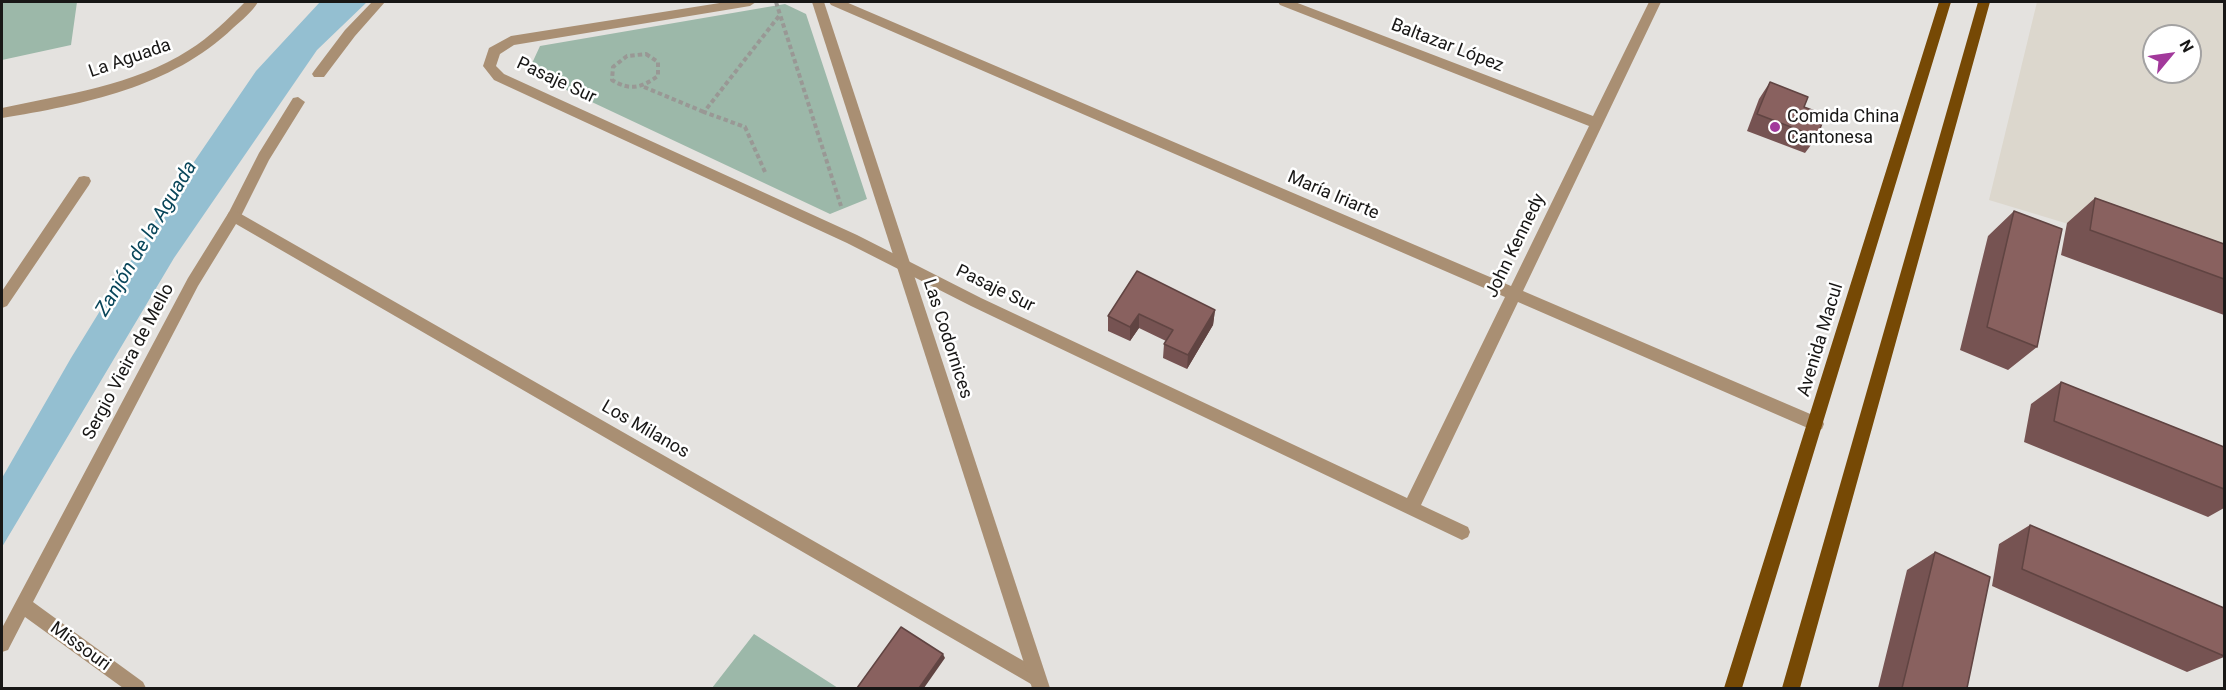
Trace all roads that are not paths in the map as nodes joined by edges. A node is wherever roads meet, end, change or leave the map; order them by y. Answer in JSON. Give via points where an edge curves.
{"nodes":[{"id":1,"x":252,"y":2,"type":"edge"},
{"id":2,"x":379,"y":2,"type":"edge"},
{"id":3,"x":750,"y":2,"type":"edge"},
{"id":4,"x":818,"y":2,"type":"edge"},
{"id":5,"x":835,"y":2,"type":"edge"},
{"id":6,"x":1284,"y":2,"type":"edge"},
{"id":7,"x":1655,"y":2,"type":"edge"},
{"id":8,"x":1945,"y":2,"type":"edge"},
{"id":9,"x":1984,"y":2,"type":"edge"},
{"id":10,"x":319,"y":74,"type":"dead end"},
{"id":11,"x":298,"y":102,"type":"dead end"},
{"id":12,"x":2,"y":113,"type":"edge"},
{"id":13,"x":1596,"y":123,"type":"junction"},
{"id":14,"x":84,"y":181,"type":"dead end"},
{"id":15,"x":234,"y":216,"type":"junction"},
{"id":16,"x":903,"y":266,"type":"junction"},
{"id":17,"x":1515,"y":294,"type":"junction"},
{"id":18,"x":2,"y":302,"type":"edge"},
{"id":19,"x":1816,"y":424,"type":"junction"},
{"id":20,"x":1411,"y":508,"type":"junction"},
{"id":21,"x":1462,"y":532,"type":"dead end"},
{"id":22,"x":23,"y":605,"type":"junction"},
{"id":23,"x":2,"y":644,"type":"edge"},
{"id":24,"x":1039,"y":683,"type":"edge"},
{"id":25,"x":137,"y":688,"type":"edge"},
{"id":26,"x":1733,"y":688,"type":"edge"},
{"id":27,"x":1791,"y":688,"type":"edge"}],
"edges":[{"from":1,"to":12,"type":"street","name":"La Aguada","via":[[193,55],[158,72],[118,86]]},
{"from":2,"to":10,"type":"street"},
{"from":3,"to":16,"type":"street","name":"Pasaje Sur","via":[[511,40],[494,51],[489,66],[499,77]]},
{"from":4,"to":16,"type":"street","name":"Las Codornices"},
{"from":5,"to":17,"type":"street","name":"María Iriarte"},
{"from":6,"to":13,"type":"street","name":"Baltazar López"},
{"from":7,"to":13,"type":"street","name":"John Kennedy"},
{"from":8,"to":19,"type":"main road","name":"Avenida Macul"},
{"from":9,"to":27,"type":"main road"},
{"from":11,"to":15,"type":"street","name":"Sergio Vieira de Mello"},
{"from":13,"to":17,"type":"street","name":"John Kennedy"},
{"from":14,"to":18,"type":"street"},
{"from":15,"to":22,"type":"street","name":"Sergio Vieira de Mello","via":[[193,282]]},
{"from":15,"to":24,"type":"street","name":"Los Milanos"},
{"from":16,"to":20,"type":"street","name":"Pasaje Sur"},
{"from":16,"to":24,"type":"street","name":"Las Codornices"},
{"from":17,"to":19,"type":"street","name":"María Iriarte"},
{"from":17,"to":20,"type":"street","name":"John Kennedy"},
{"from":19,"to":26,"type":"main road","name":"Avenida Macul"},
{"from":20,"to":21,"type":"street","name":"Pasaje Sur"},
{"from":22,"to":23,"type":"street","name":"Sergio Vieira de Mello"},
{"from":22,"to":25,"type":"street","name":"Missouri"}]}
